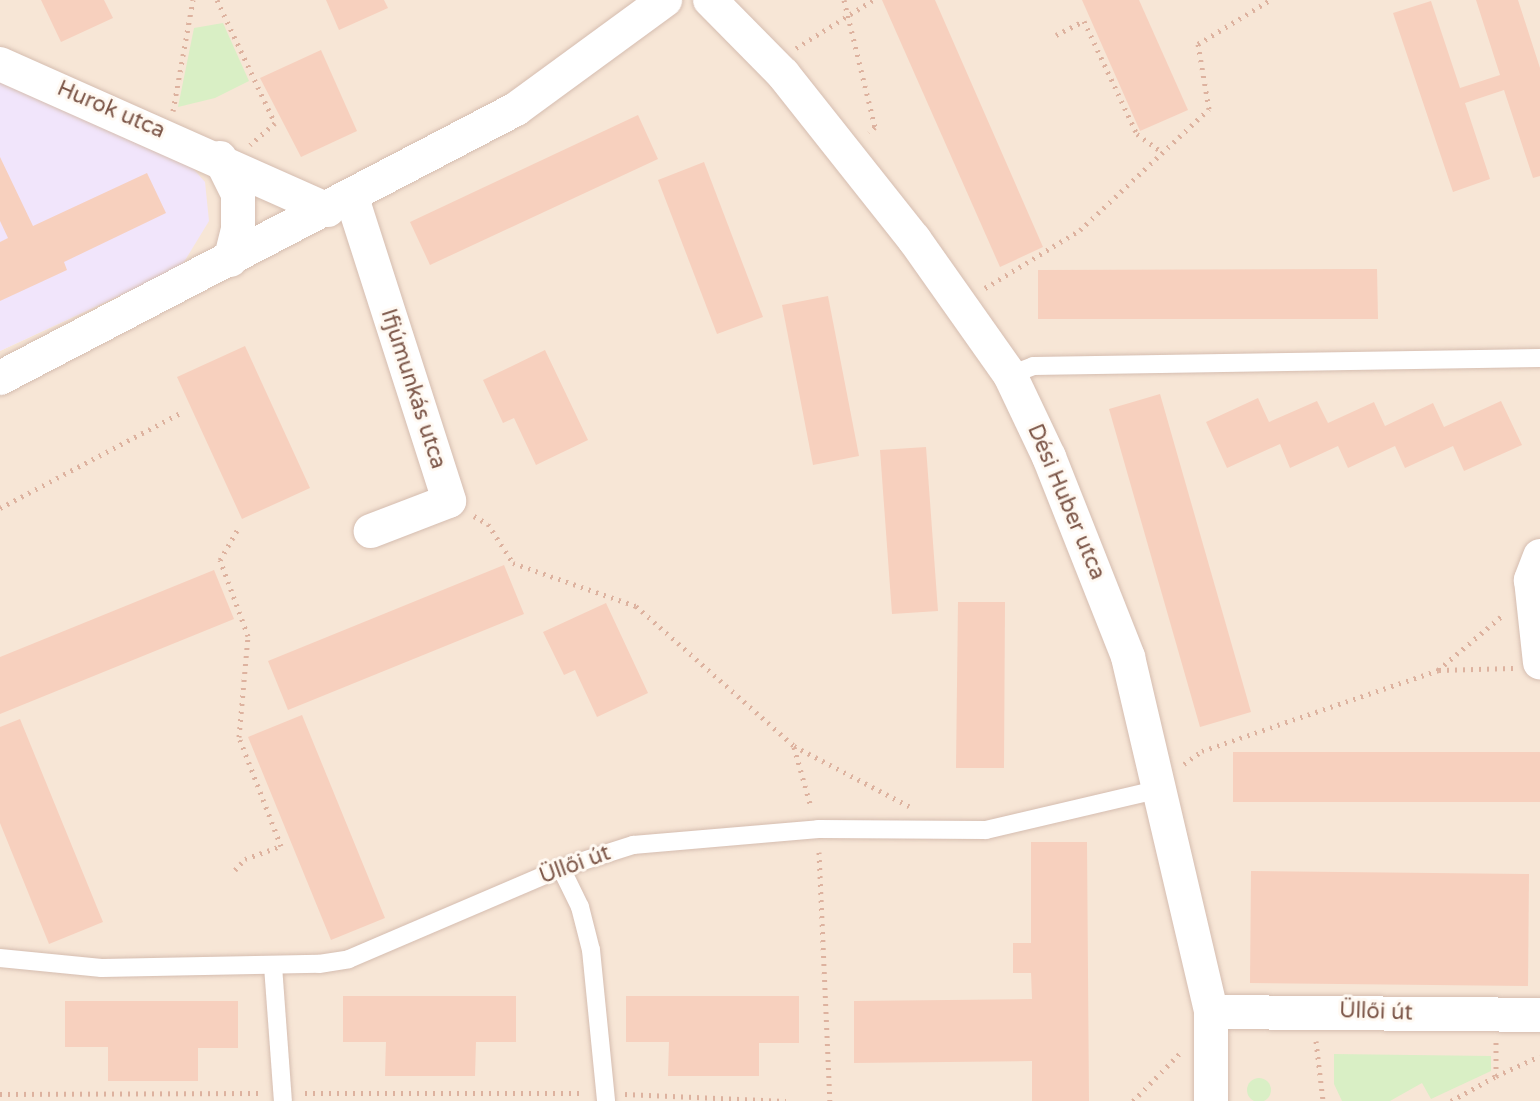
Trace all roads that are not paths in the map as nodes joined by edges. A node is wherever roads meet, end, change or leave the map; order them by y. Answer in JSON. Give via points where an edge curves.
{"nodes":[{"id":1,"x":665,"y":0,"type":"edge"},
{"id":2,"x":710,"y":0,"type":"edge"},
{"id":3,"x":0,"y":64,"type":"edge"},
{"id":4,"x":220,"y":158,"type":"junction"},
{"id":5,"x":340,"y":204,"type":"junction"},
{"id":6,"x":230,"y":260,"type":"junction"},
{"id":7,"x":1540,"y":358,"type":"edge"},
{"id":8,"x":1010,"y":375,"type":"junction"},
{"id":9,"x":0,"y":378,"type":"edge"},
{"id":10,"x":371,"y":531,"type":"dead end"},
{"id":11,"x":1540,"y":556,"type":"edge"},
{"id":12,"x":1539,"y":663,"type":"edge"},
{"id":13,"x":1158,"y":780,"type":"junction"},
{"id":14,"x":561,"y":868,"type":"junction"},
{"id":15,"x":0,"y":958,"type":"edge"},
{"id":16,"x":273,"y":966,"type":"junction"},
{"id":17,"x":1211,"y":1012,"type":"junction"},
{"id":18,"x":1540,"y":1015,"type":"edge"},
{"id":19,"x":283,"y":1097,"type":"edge"},
{"id":20,"x":606,"y":1097,"type":"edge"},
{"id":21,"x":1211,"y":1101,"type":"edge"}],
"edges":[{"from":1,"to":5,"type":"street","via":[[516,109]]},
{"from":2,"to":8,"type":"street","name":"Dési Huber utca","via":[[772,62],[846,153]]},
{"from":3,"to":4,"type":"street","name":"Hurok utca"},
{"from":4,"to":5,"type":"street","name":"Hurok utca"},
{"from":4,"to":6,"type":"street","via":[[238,194],[238,229]]},
{"from":5,"to":6,"type":"street"},
{"from":5,"to":10,"type":"street","name":"Ifjúmunkás utca","via":[[449,501]]},
{"from":6,"to":9,"type":"street"},
{"from":7,"to":8,"type":"lane","via":[[1033,366]]},
{"from":8,"to":13,"type":"street","name":"Dési Huber utca","via":[[1078,524],[1128,657]]},
{"from":11,"to":12,"type":"street","via":[[1531,580]]},
{"from":13,"to":14,"type":"lane","name":"Üllői út","via":[[986,830],[818,829],[633,845]]},
{"from":13,"to":17,"type":"street","name":"Dési Huber utca"},
{"from":14,"to":16,"type":"lane","name":"Üllői út","via":[[349,959]]},
{"from":14,"to":20,"type":"lane","via":[[580,907],[591,950]]},
{"from":15,"to":16,"type":"lane","name":"Üllői út","via":[[102,968]]},
{"from":16,"to":19,"type":"lane"},
{"from":17,"to":18,"type":"street","name":"Üllői út"},
{"from":17,"to":21,"type":"street","name":"Dési Huber utca"}]}
